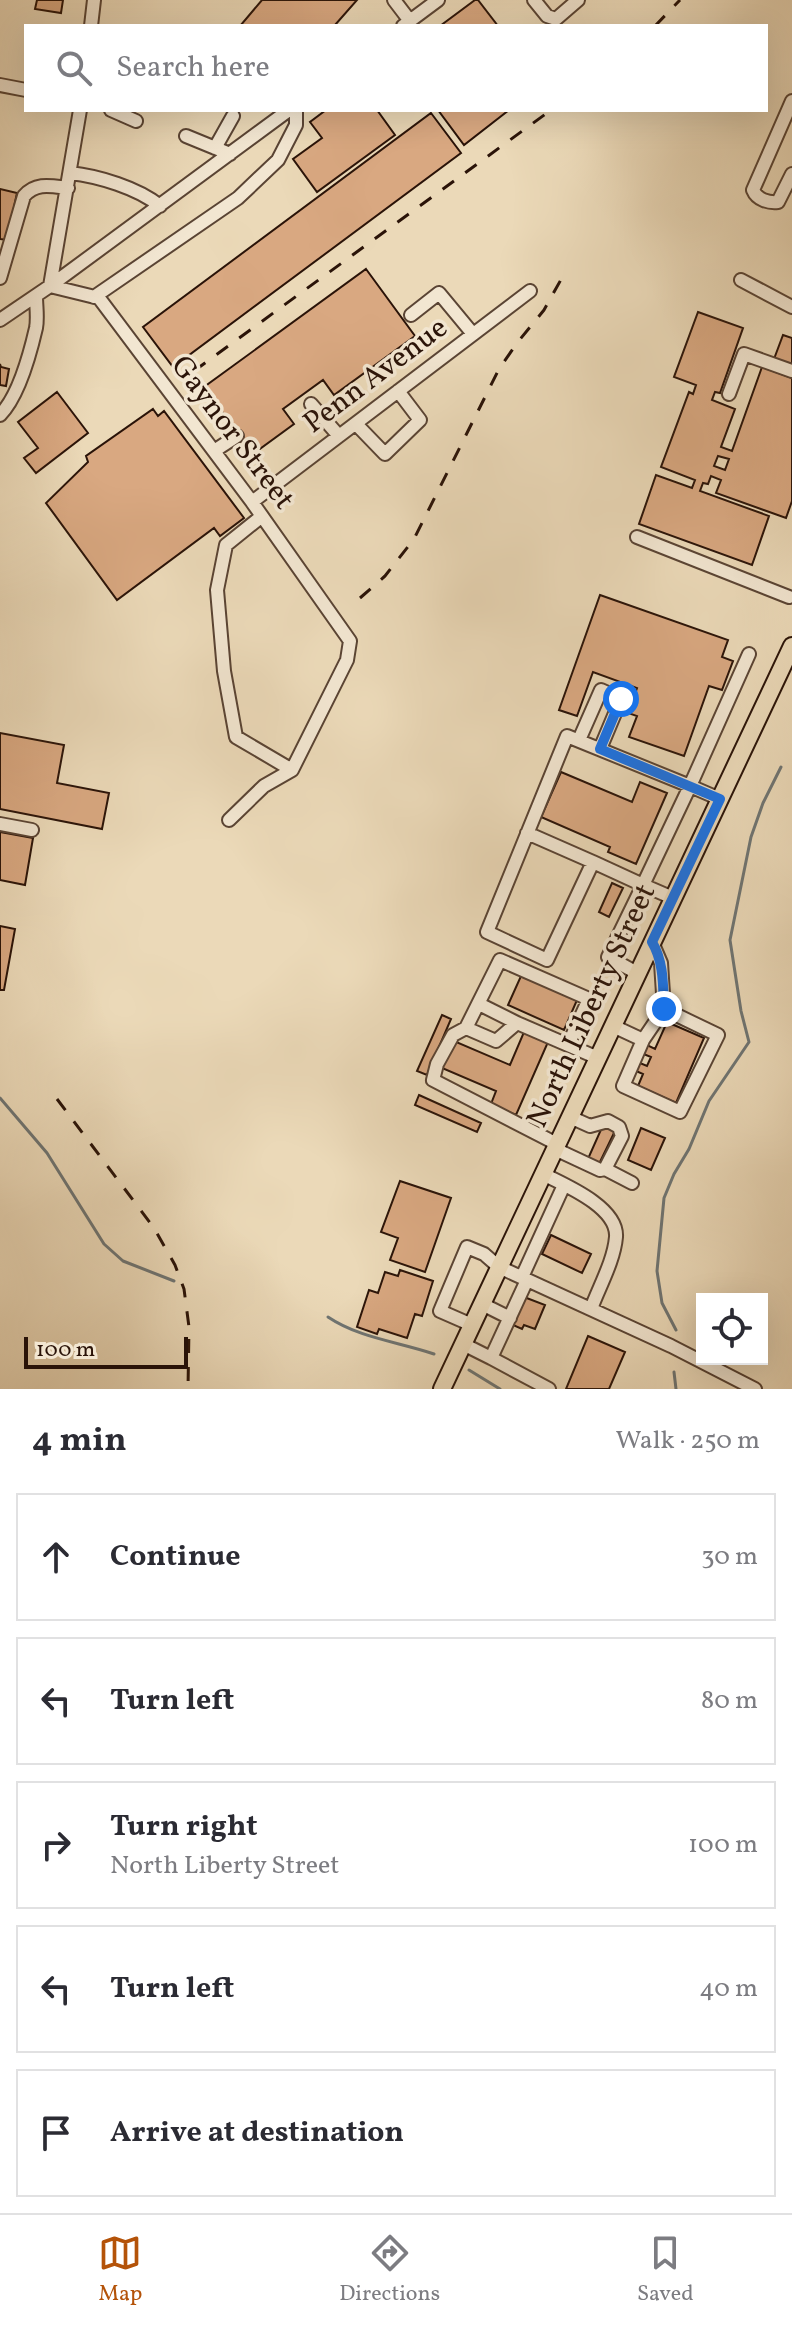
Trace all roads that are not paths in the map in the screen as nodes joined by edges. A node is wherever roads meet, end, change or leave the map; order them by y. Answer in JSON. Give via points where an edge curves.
{"nodes":[{"id":1,"x":94,"y":0,"type":"edge"},
{"id":2,"x":394,"y":0,"type":"edge"},
{"id":3,"x":438,"y":0,"type":"edge"},
{"id":4,"x":534,"y":0,"type":"edge"},
{"id":5,"x":578,"y":0,"type":"edge"},
{"id":6,"x":406,"y":23,"type":"edge"},
{"id":7,"x":91,"y":24,"type":"edge"},
{"id":8,"x":0,"y":85,"type":"edge"},
{"id":9,"x":24,"y":90,"type":"edge"},
{"id":10,"x":792,"y":101,"type":"edge"},
{"id":11,"x":80,"y":112,"type":"edge"},
{"id":12,"x":116,"y":112,"type":"edge"},
{"id":13,"x":286,"y":112,"type":"edge"},
{"id":14,"x":296,"y":112,"type":"edge"},
{"id":15,"x":233,"y":116,"type":"dead end"},
{"id":16,"x":136,"y":121,"type":"dead end"},
{"id":17,"x":186,"y":136,"type":"dead end"},
{"id":18,"x":215,"y":148,"type":"junction"},
{"id":19,"x":230,"y":154,"type":"junction"},
{"id":20,"x":70,"y":173,"type":"junction"},
{"id":21,"x":792,"y":174,"type":"edge"},
{"id":22,"x":68,"y":188,"type":"junction"},
{"id":23,"x":160,"y":206,"type":"junction"},
{"id":24,"x":0,"y":278,"type":"edge"},
{"id":25,"x":741,"y":280,"type":"dead end"},
{"id":26,"x":50,"y":286,"type":"junction"},
{"id":27,"x":530,"y":291,"type":"dead end"},
{"id":28,"x":36,"y":296,"type":"junction"},
{"id":29,"x":94,"y":297,"type":"junction"},
{"id":30,"x":792,"y":307,"type":"edge"},
{"id":31,"x":411,"y":315,"type":"dead end"},
{"id":32,"x":0,"y":320,"type":"edge"},
{"id":33,"x":473,"y":334,"type":"junction"},
{"id":34,"x":792,"y":371,"type":"edge"},
{"id":35,"x":398,"y":391,"type":"junction"},
{"id":36,"x":729,"y":394,"type":"dead end"},
{"id":37,"x":311,"y":404,"type":"dead end"},
{"id":38,"x":0,"y":415,"type":"edge"},
{"id":39,"x":356,"y":424,"type":"junction"},
{"id":40,"x":237,"y":436,"type":"dead end"},
{"id":41,"x":339,"y":436,"type":"junction"},
{"id":42,"x":214,"y":451,"type":"junction"},
{"id":43,"x":252,"y":502,"type":"junction"},
{"id":44,"x":262,"y":516,"type":"junction"},
{"id":45,"x":637,"y":537,"type":"dead end"},
{"id":46,"x":791,"y":595,"type":"edge"},
{"id":47,"x":792,"y":646,"type":"edge"},
{"id":48,"x":749,"y":654,"type":"dead end"},
{"id":49,"x":579,"y":740,"type":"junction"},
{"id":50,"x":600,"y":749,"type":"junction"},
{"id":51,"x":292,"y":770,"type":"junction"},
{"id":52,"x":690,"y":786,"type":"junction"},
{"id":53,"x":720,"y":799,"type":"junction"},
{"id":54,"x":229,"y":820,"type":"dead end"},
{"id":55,"x":0,"y":824,"type":"edge"},
{"id":56,"x":32,"y":830,"type":"dead end"},
{"id":57,"x":527,"y":833,"type":"junction"},
{"id":58,"x":593,"y":862,"type":"junction"},
{"id":59,"x":643,"y":885,"type":"junction"},
{"id":60,"x":673,"y":898,"type":"junction"},
{"id":61,"x":652,"y":942,"type":"junction"},
{"id":62,"x":637,"y":973,"type":"junction"},
{"id":63,"x":479,"y":1004,"type":"junction"},
{"id":64,"x":664,"y":1009,"type":"junction"},
{"id":65,"x":517,"y":1023,"type":"junction"},
{"id":66,"x":613,"y":1026,"type":"junction"},
{"id":67,"x":466,"y":1028,"type":"junction"},
{"id":68,"x":643,"y":1040,"type":"junction"},
{"id":69,"x":568,"y":1045,"type":"junction"},
{"id":70,"x":598,"y":1058,"type":"junction"},
{"id":71,"x":570,"y":1117,"type":"junction"},
{"id":72,"x":556,"y":1146,"type":"junction"},
{"id":73,"x":605,"y":1169,"type":"junction"},
{"id":74,"x":543,"y":1174,"type":"junction"},
{"id":75,"x":632,"y":1183,"type":"dead end"},
{"id":76,"x":564,"y":1185,"type":"junction"},
{"id":77,"x":499,"y":1267,"type":"junction"},
{"id":78,"x":525,"y":1278,"type":"junction"},
{"id":79,"x":482,"y":1304,"type":"junction"},
{"id":80,"x":591,"y":1309,"type":"junction"},
{"id":81,"x":510,"y":1318,"type":"junction"},
{"id":82,"x":472,"y":1325,"type":"junction"},
{"id":83,"x":463,"y":1344,"type":"junction"},
{"id":84,"x":491,"y":1358,"type":"junction"},
{"id":85,"x":442,"y":1389,"type":"edge"},
{"id":86,"x":549,"y":1389,"type":"edge"},
{"id":87,"x":755,"y":1389,"type":"edge"}],
"edges":[{"from":1,"to":7,"type":"street"},
{"from":2,"to":6,"type":"street"},
{"from":3,"to":6,"type":"street"},
{"from":4,"to":5,"type":"street","via":[[556,19]]},
{"from":8,"to":9,"type":"street"},
{"from":10,"to":21,"type":"street","via":[[755,195],[778,202]]},
{"from":11,"to":20,"type":"street"},
{"from":12,"to":16,"type":"street"},
{"from":13,"to":19,"type":"street"},
{"from":14,"to":29,"type":"street","via":[[296,125],[278,160],[238,198]]},
{"from":15,"to":18,"type":"street"},
{"from":17,"to":18,"type":"street"},
{"from":18,"to":19,"type":"street"},
{"from":19,"to":23,"type":"street"},
{"from":20,"to":22,"type":"street"},
{"from":20,"to":23,"type":"street","via":[[141,194]]},
{"from":22,"to":24,"type":"street","via":[[32,187],[24,196]]},
{"from":22,"to":26,"type":"street"},
{"from":23,"to":26,"type":"street"},
{"from":25,"to":30,"type":"street"},
{"from":26,"to":28,"type":"street"},
{"from":26,"to":29,"type":"street"},
{"from":27,"to":33,"type":"street","name":"Penn Avenue"},
{"from":28,"to":32,"type":"street"},
{"from":28,"to":38,"type":"street","via":[[29,352],[17,389]]},
{"from":29,"to":42,"type":"street","name":"Gaynor Street"},
{"from":31,"to":33,"type":"street","via":[[439,293]]},
{"from":33,"to":35,"type":"street","name":"Penn Avenue"},
{"from":34,"to":36,"type":"street","via":[[744,354]]},
{"from":35,"to":39,"type":"street","name":"Penn Avenue"},
{"from":35,"to":39,"type":"street","via":[[420,420],[385,454]]},
{"from":37,"to":41,"type":"street"},
{"from":39,"to":41,"type":"street","name":"Penn Avenue"},
{"from":40,"to":42,"type":"street"},
{"from":41,"to":43,"type":"street","name":"Penn Avenue"},
{"from":42,"to":43,"type":"street","name":"Gaynor Street"},
{"from":43,"to":44,"type":"street","name":"Gaynor Street"},
{"from":44,"to":51,"type":"street","name":"Gaynor Street","via":[[350,641],[347,660]]},
{"from":44,"to":51,"type":"street","via":[[226,545],[217,590],[224,671],[236,737]]},
{"from":45,"to":46,"type":"street"},
{"from":47,"to":53,"type":"main road","name":"North Liberty Street"},
{"from":48,"to":52,"type":"street"},
{"from":49,"to":50,"type":"street"},
{"from":49,"to":50,"type":"street","via":[[601,690],[621,699]]},
{"from":49,"to":57,"type":"street","via":[[567,736]]},
{"from":50,"to":52,"type":"street"},
{"from":51,"to":54,"type":"street","via":[[264,786]]},
{"from":52,"to":53,"type":"street"},
{"from":52,"to":59,"type":"street"},
{"from":53,"to":60,"type":"main road","name":"North Liberty Street"},
{"from":55,"to":56,"type":"street"},
{"from":57,"to":58,"type":"street"},
{"from":57,"to":58,"type":"street","via":[[487,932],[547,960]]},
{"from":58,"to":59,"type":"street"},
{"from":59,"to":60,"type":"street"},
{"from":59,"to":62,"type":"street","via":[[608,957]]},
{"from":60,"to":61,"type":"main road","name":"North Liberty Street"},
{"from":61,"to":62,"type":"main road","name":"North Liberty Street"},
{"from":61,"to":64,"type":"street","via":[[661,963]]},
{"from":62,"to":66,"type":"main road","name":"North Liberty Street"},
{"from":63,"to":65,"type":"street"},
{"from":63,"to":67,"type":"street"},
{"from":63,"to":69,"type":"street","via":[[500,960],[589,999]]},
{"from":64,"to":68,"type":"street"},
{"from":64,"to":68,"type":"street","via":[[718,1035],[680,1112],[623,1086]]},
{"from":65,"to":67,"type":"street","via":[[496,1041]]},
{"from":65,"to":69,"type":"street"},
{"from":66,"to":68,"type":"street"},
{"from":66,"to":70,"type":"main road","name":"North Liberty Street"},
{"from":67,"to":72,"type":"street","via":[[453,1035],[433,1080]]},
{"from":69,"to":70,"type":"street"},
{"from":70,"to":71,"type":"main road","name":"North Liberty Street"},
{"from":71,"to":72,"type":"main road","name":"North Liberty Street"},
{"from":71,"to":73,"type":"street","via":[[590,1126],[608,1121],[622,1131]]},
{"from":72,"to":73,"type":"street"},
{"from":72,"to":74,"type":"main road","name":"North Liberty Street"},
{"from":73,"to":75,"type":"street"},
{"from":74,"to":76,"type":"street"},
{"from":74,"to":77,"type":"main road","name":"North Liberty Street"},
{"from":76,"to":78,"type":"street"},
{"from":76,"to":80,"type":"street","via":[[602,1209],[615,1227],[611,1256]]},
{"from":77,"to":78,"type":"street"},
{"from":77,"to":79,"type":"main road","name":"North Liberty Street"},
{"from":77,"to":82,"type":"street","via":[[467,1247],[440,1311]]},
{"from":78,"to":80,"type":"street"},
{"from":78,"to":81,"type":"street"},
{"from":79,"to":81,"type":"street"},
{"from":79,"to":82,"type":"main road","name":"North Liberty Street"},
{"from":80,"to":87,"type":"street"},
{"from":81,"to":84,"type":"street"},
{"from":82,"to":83,"type":"main road","name":"North Liberty Street"},
{"from":83,"to":84,"type":"street"},
{"from":83,"to":85,"type":"main road","name":"North Liberty Street"},
{"from":84,"to":86,"type":"street"}]}
